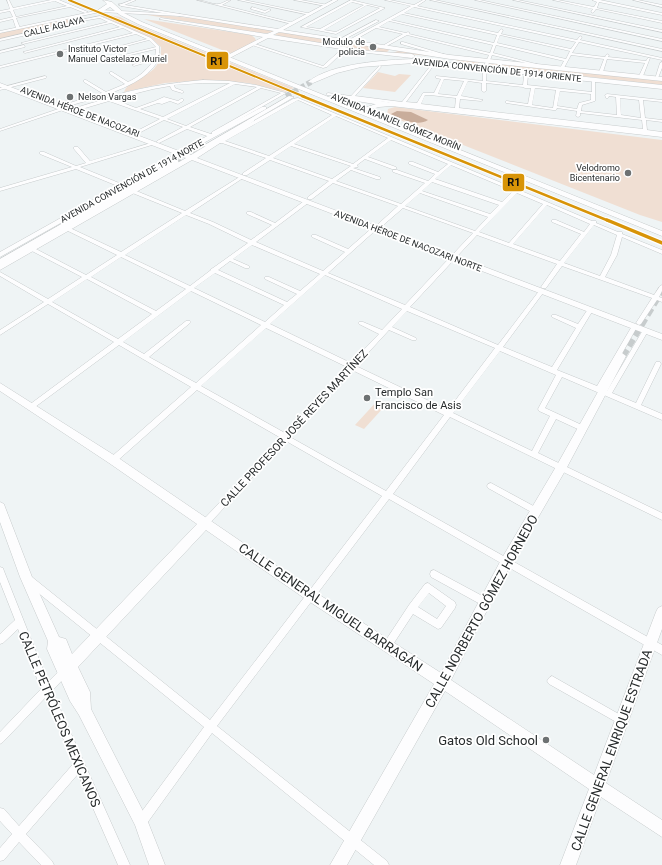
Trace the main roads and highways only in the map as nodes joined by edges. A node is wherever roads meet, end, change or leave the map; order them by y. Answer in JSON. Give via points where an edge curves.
{"nodes":[{"id":1,"x":110,"y":1,"type":"edge"},
{"id":2,"x":121,"y":5,"type":"junction"},
{"id":3,"x":100,"y":11,"type":"road end"},
{"id":4,"x":125,"y":13,"type":"junction"},
{"id":5,"x":180,"y":15,"type":"road end"},
{"id":6,"x":231,"y":58,"type":"junction"},
{"id":7,"x":416,"y":61,"type":"junction"},
{"id":8,"x":485,"y":66,"type":"junction"},
{"id":9,"x":471,"y":68,"type":"junction"},
{"id":10,"x":594,"y":82,"type":"junction"},
{"id":11,"x":307,"y":84,"type":"junction"},
{"id":12,"x":662,"y":87,"type":"edge"},
{"id":13,"x":662,"y":90,"type":"edge"},
{"id":14,"x":331,"y":95,"type":"junction"},
{"id":15,"x":363,"y":111,"type":"junction"},
{"id":16,"x":383,"y":116,"type":"junction"},
{"id":17,"x":206,"y":143,"type":"joint"},
{"id":18,"x":471,"y":157,"type":"junction"},
{"id":19,"x":504,"y":165,"type":"junction"},
{"id":20,"x":662,"y":227,"type":"edge"},
{"id":21,"x":662,"y":234,"type":"edge"},
{"id":22,"x":0,"y":258,"type":"edge"},
{"id":23,"x":0,"y":262,"type":"edge"}],
"edges":[{"from":1,"to":2,"type":"main road"},
{"from":1,"to":3,"type":"main road","via":[[108,7]]},
{"from":1,"to":4,"type":"main road"},
{"from":2,"to":4,"type":"main road"},
{"from":2,"to":5,"type":"main road"},
{"from":4,"to":6,"type":"main road","name":"AVENIDA MANUEL GÓMEZ MORÍN"},
{"from":4,"to":6,"type":"main road","name":"AVENIDA MANUEL GÓMEZ MORÍN","via":[[140,23]]},
{"from":6,"to":11,"type":"main road","name":"AVENIDA MANUEL GÓMEZ MORÍN"},
{"from":6,"to":11,"type":"main road","name":"AVENIDA MANUEL GÓMEZ MORÍN"},
{"from":7,"to":9,"type":"main road","name":"AVENIDA CONVENCIÓN DE 1914 ORIENTE"},
{"from":7,"to":9,"type":"main road","name":"AVENIDA CONVENCIÓN DE 1914 ORIENTE","via":[[432,66]]},
{"from":7,"to":11,"type":"main road","via":[[345,73]]},
{"from":7,"to":11,"type":"main road","via":[[358,63],[330,70]]},
{"from":8,"to":9,"type":"main road","name":"AVENIDA CONVENCIÓN DE 1914 ORIENTE"},
{"from":8,"to":10,"type":"main road","name":"AVENIDA CONVENCIÓN DE 1914 ORIENTE"},
{"from":8,"to":10,"type":"main road","name":"AVENIDA CONVENCIÓN DE 1914 ORIENTE","via":[[526,76]]},
{"from":10,"to":12,"type":"main road","name":"AVENIDA CONVENCIÓN DE 1914 ORIENTE"},
{"from":10,"to":13,"type":"main road","name":"AVENIDA CONVENCIÓN DE 1914 ORIENTE"},
{"from":11,"to":14,"type":"main road","name":"AVENIDA MANUEL GÓMEZ MORÍN"},
{"from":11,"to":15,"type":"main road","name":"AVENIDA MANUEL GÓMEZ MORÍN"},
{"from":14,"to":15,"type":"main road","name":"AVENIDA MANUEL GÓMEZ MORÍN"},
{"from":14,"to":16,"type":"main road","via":[[387,105]]},
{"from":15,"to":16,"type":"main road","name":"AVENIDA MANUEL GÓMEZ MORÍN"},
{"from":15,"to":18,"type":"main road","name":"AVENIDA MANUEL GÓMEZ MORÍN"},
{"from":16,"to":19,"type":"main road","name":"AVENIDA MANUEL GÓMEZ MORÍN"},
{"from":17,"to":17,"type":"main road","name":"AVENIDA CONVENCIÓN DE 1914 NORTE","via":[[264,108],[289,96],[256,117]]},
{"from":18,"to":19,"type":"main road","via":[[479,156]]},
{"from":18,"to":21,"type":"main road","name":"AVENIDA MANUEL GÓMEZ MORÍN"},
{"from":19,"to":20,"type":"main road","name":"AVENIDA MANUEL GÓMEZ MORÍN"},
{"from":22,"to":23,"type":"main road","name":"AVENIDA CONVENCIÓN DE 1914 NORTE","via":[[173,162]]}]}
